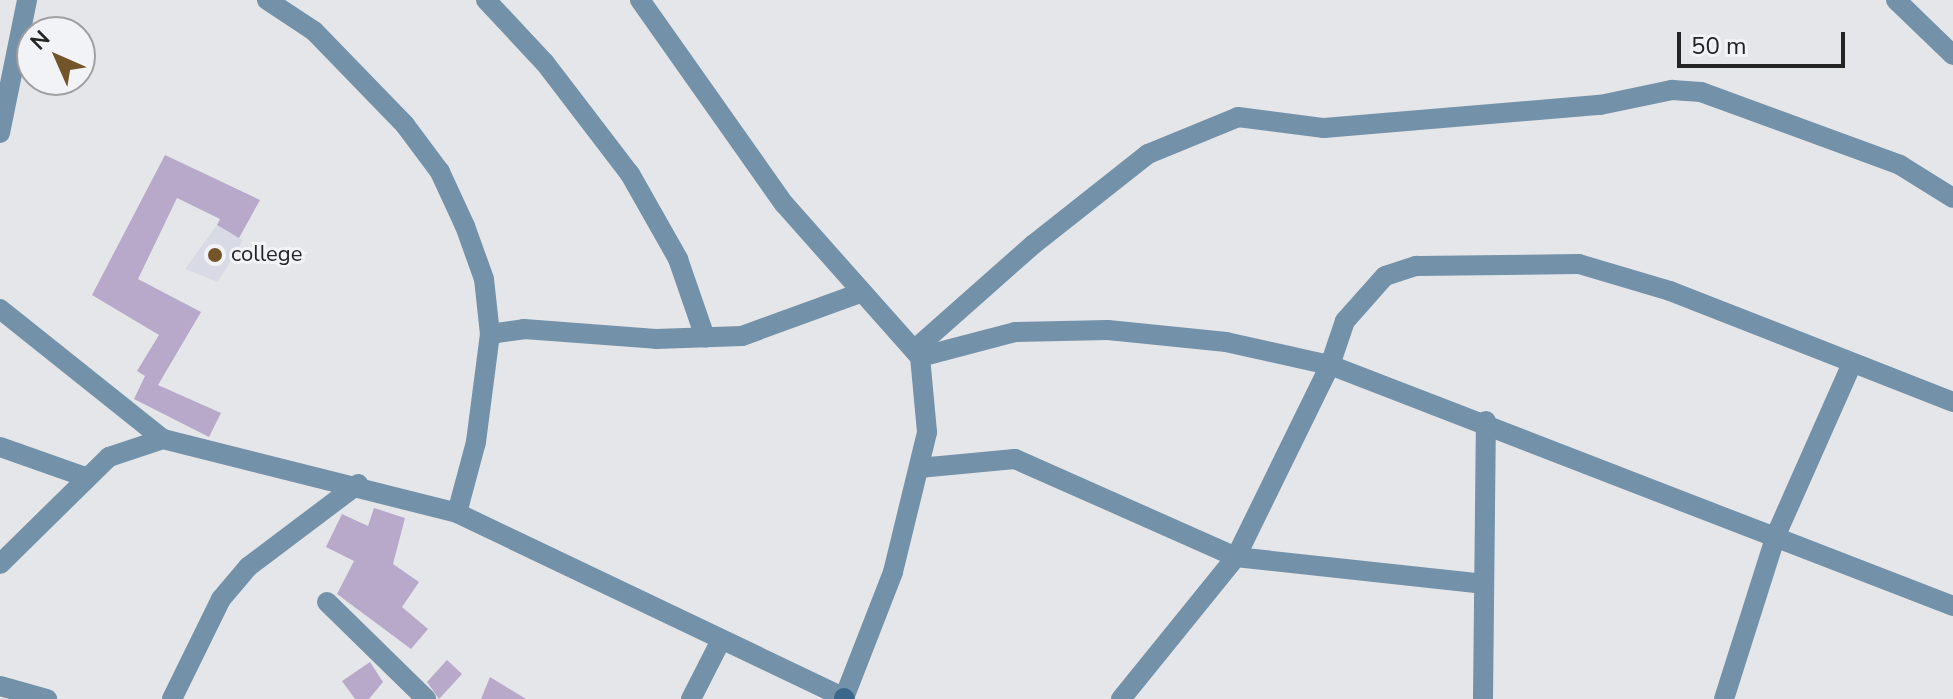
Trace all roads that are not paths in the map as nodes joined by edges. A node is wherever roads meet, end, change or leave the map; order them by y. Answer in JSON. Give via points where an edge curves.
{"nodes":[{"id":1,"x":27,"y":0,"type":"edge"},
{"id":2,"x":267,"y":0,"type":"edge"},
{"id":3,"x":486,"y":0,"type":"edge"},
{"id":4,"x":640,"y":0,"type":"edge"},
{"id":5,"x":1896,"y":0,"type":"edge"},
{"id":6,"x":1953,"y":55,"type":"edge"},
{"id":7,"x":0,"y":133,"type":"edge"},
{"id":8,"x":1953,"y":198,"type":"edge"},
{"id":9,"x":860,"y":293,"type":"junction"},
{"id":10,"x":0,"y":309,"type":"edge"},
{"id":11,"x":490,"y":334,"type":"junction"},
{"id":12,"x":705,"y":337,"type":"junction"},
{"id":13,"x":917,"y":353,"type":"junction"},
{"id":14,"x":1330,"y":365,"type":"junction"},
{"id":15,"x":1851,"y":366,"type":"junction"},
{"id":16,"x":1953,"y":402,"type":"edge"},
{"id":17,"x":1486,"y":421,"type":"junction"},
{"id":18,"x":163,"y":439,"type":"junction"},
{"id":19,"x":0,"y":447,"type":"edge"},
{"id":20,"x":919,"y":468,"type":"junction"},
{"id":21,"x":85,"y":477,"type":"junction"},
{"id":22,"x":358,"y":484,"type":"junction"},
{"id":23,"x":457,"y":513,"type":"junction"},
{"id":24,"x":1776,"y":535,"type":"junction"},
{"id":25,"x":1236,"y":557,"type":"junction"},
{"id":26,"x":0,"y":564,"type":"edge"},
{"id":27,"x":1483,"y":584,"type":"junction"},
{"id":28,"x":327,"y":602,"type":"dead end"},
{"id":29,"x":1953,"y":606,"type":"edge"},
{"id":30,"x":720,"y":642,"type":"junction"},
{"id":31,"x":0,"y":686,"type":"edge"},
{"id":32,"x":47,"y":699,"type":"edge"},
{"id":33,"x":172,"y":699,"type":"edge"},
{"id":34,"x":426,"y":699,"type":"edge"},
{"id":35,"x":691,"y":699,"type":"edge"},
{"id":36,"x":844,"y":699,"type":"edge"},
{"id":37,"x":1121,"y":699,"type":"edge"},
{"id":38,"x":1483,"y":699,"type":"edge"},
{"id":39,"x":1724,"y":699,"type":"edge"}],
"edges":[{"from":1,"to":7,"type":"street"},
{"from":2,"to":11,"type":"street","via":[[314,31],[361,76],[440,172],[484,279]]},
{"from":3,"to":12,"type":"street","via":[[545,63],[630,174],[678,259]]},
{"from":4,"to":9,"type":"street","via":[[784,204]]},
{"from":5,"to":6,"type":"street"},
{"from":8,"to":13,"type":"street","via":[[1900,165],[1701,92],[1672,90],[1600,105],[1324,128],[1238,117],[1148,154],[1034,244]]},
{"from":9,"to":12,"type":"street","via":[[779,327]]},
{"from":9,"to":13,"type":"street"},
{"from":10,"to":18,"type":"street"},
{"from":11,"to":12,"type":"street","via":[[524,329]]},
{"from":11,"to":23,"type":"street","via":[[476,442]]},
{"from":13,"to":14,"type":"street","via":[[1015,332],[1108,330],[1226,342]]},
{"from":13,"to":20,"type":"street","via":[[928,418]]},
{"from":14,"to":15,"type":"street","via":[[1345,321],[1385,276],[1416,266],[1550,262],[1670,291]]},
{"from":14,"to":17,"type":"street"},
{"from":14,"to":25,"type":"street"},
{"from":15,"to":16,"type":"street"},
{"from":15,"to":24,"type":"street"},
{"from":17,"to":24,"type":"street"},
{"from":17,"to":27,"type":"street"},
{"from":18,"to":21,"type":"street","via":[[132,445]]},
{"from":18,"to":22,"type":"street"},
{"from":19,"to":21,"type":"street"},
{"from":20,"to":25,"type":"street","via":[[991,458],[1040,465]]},
{"from":20,"to":36,"type":"street","via":[[893,572]]},
{"from":21,"to":26,"type":"street"},
{"from":22,"to":23,"type":"street"},
{"from":22,"to":33,"type":"street","via":[[248,567],[194,643]]},
{"from":23,"to":30,"type":"street"},
{"from":24,"to":29,"type":"street"},
{"from":24,"to":39,"type":"street"},
{"from":25,"to":27,"type":"street"},
{"from":25,"to":37,"type":"street"},
{"from":27,"to":38,"type":"street"},
{"from":28,"to":34,"type":"street"},
{"from":30,"to":35,"type":"street"},
{"from":30,"to":36,"type":"street"},
{"from":31,"to":32,"type":"street"}]}
